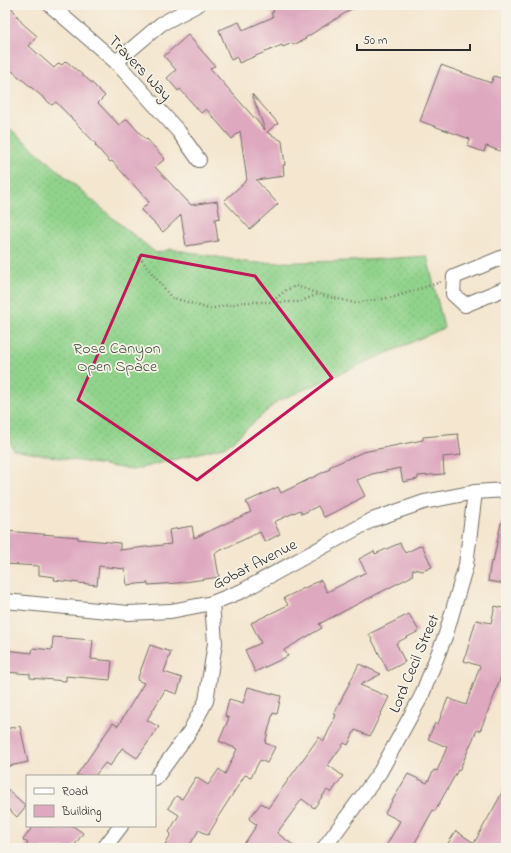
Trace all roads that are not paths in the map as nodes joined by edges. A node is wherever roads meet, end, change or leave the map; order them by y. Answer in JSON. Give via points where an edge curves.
{"nodes":[{"id":1,"x":50,"y":5,"type":"edge"},
{"id":2,"x":197,"y":5,"type":"edge"},
{"id":3,"x":116,"y":62,"type":"junction"},
{"id":4,"x":199,"y":160,"type":"dead end"},
{"id":5,"x":506,"y":256,"type":"edge"},
{"id":6,"x":506,"y":288,"type":"edge"},
{"id":7,"x":506,"y":490,"type":"edge"},
{"id":8,"x":475,"y":492,"type":"junction"},
{"id":9,"x":5,"y":601,"type":"edge"},
{"id":10,"x":212,"y":603,"type":"junction"},
{"id":11,"x":156,"y":778,"type":"edge"},
{"id":12,"x":120,"y":827,"type":"edge"},
{"id":13,"x":104,"y":848,"type":"edge"},
{"id":14,"x":324,"y":848,"type":"edge"}],
"edges":[{"from":1,"to":3,"type":"street","name":"Travers Way"},
{"from":2,"to":3,"type":"street","via":[[161,24]]},
{"from":3,"to":4,"type":"street","name":"Travers Way","via":[[179,132]]},
{"from":5,"to":6,"type":"street","via":[[454,277],[453,294],[465,305]]},
{"from":7,"to":8,"type":"street","name":"Gobat Avenue"},
{"from":8,"to":10,"type":"street","name":"Gobat Avenue","via":[[424,502],[372,520],[242,591]]},
{"from":8,"to":14,"type":"street","name":"Lord Cecil Street","via":[[466,565],[446,634],[421,697],[380,772]]},
{"from":9,"to":10,"type":"street","name":"Gobat Avenue","via":[[128,613],[171,611]]},
{"from":10,"to":11,"type":"street","via":[[215,643],[206,701],[190,731]]},
{"from":12,"to":13,"type":"street"}]}
